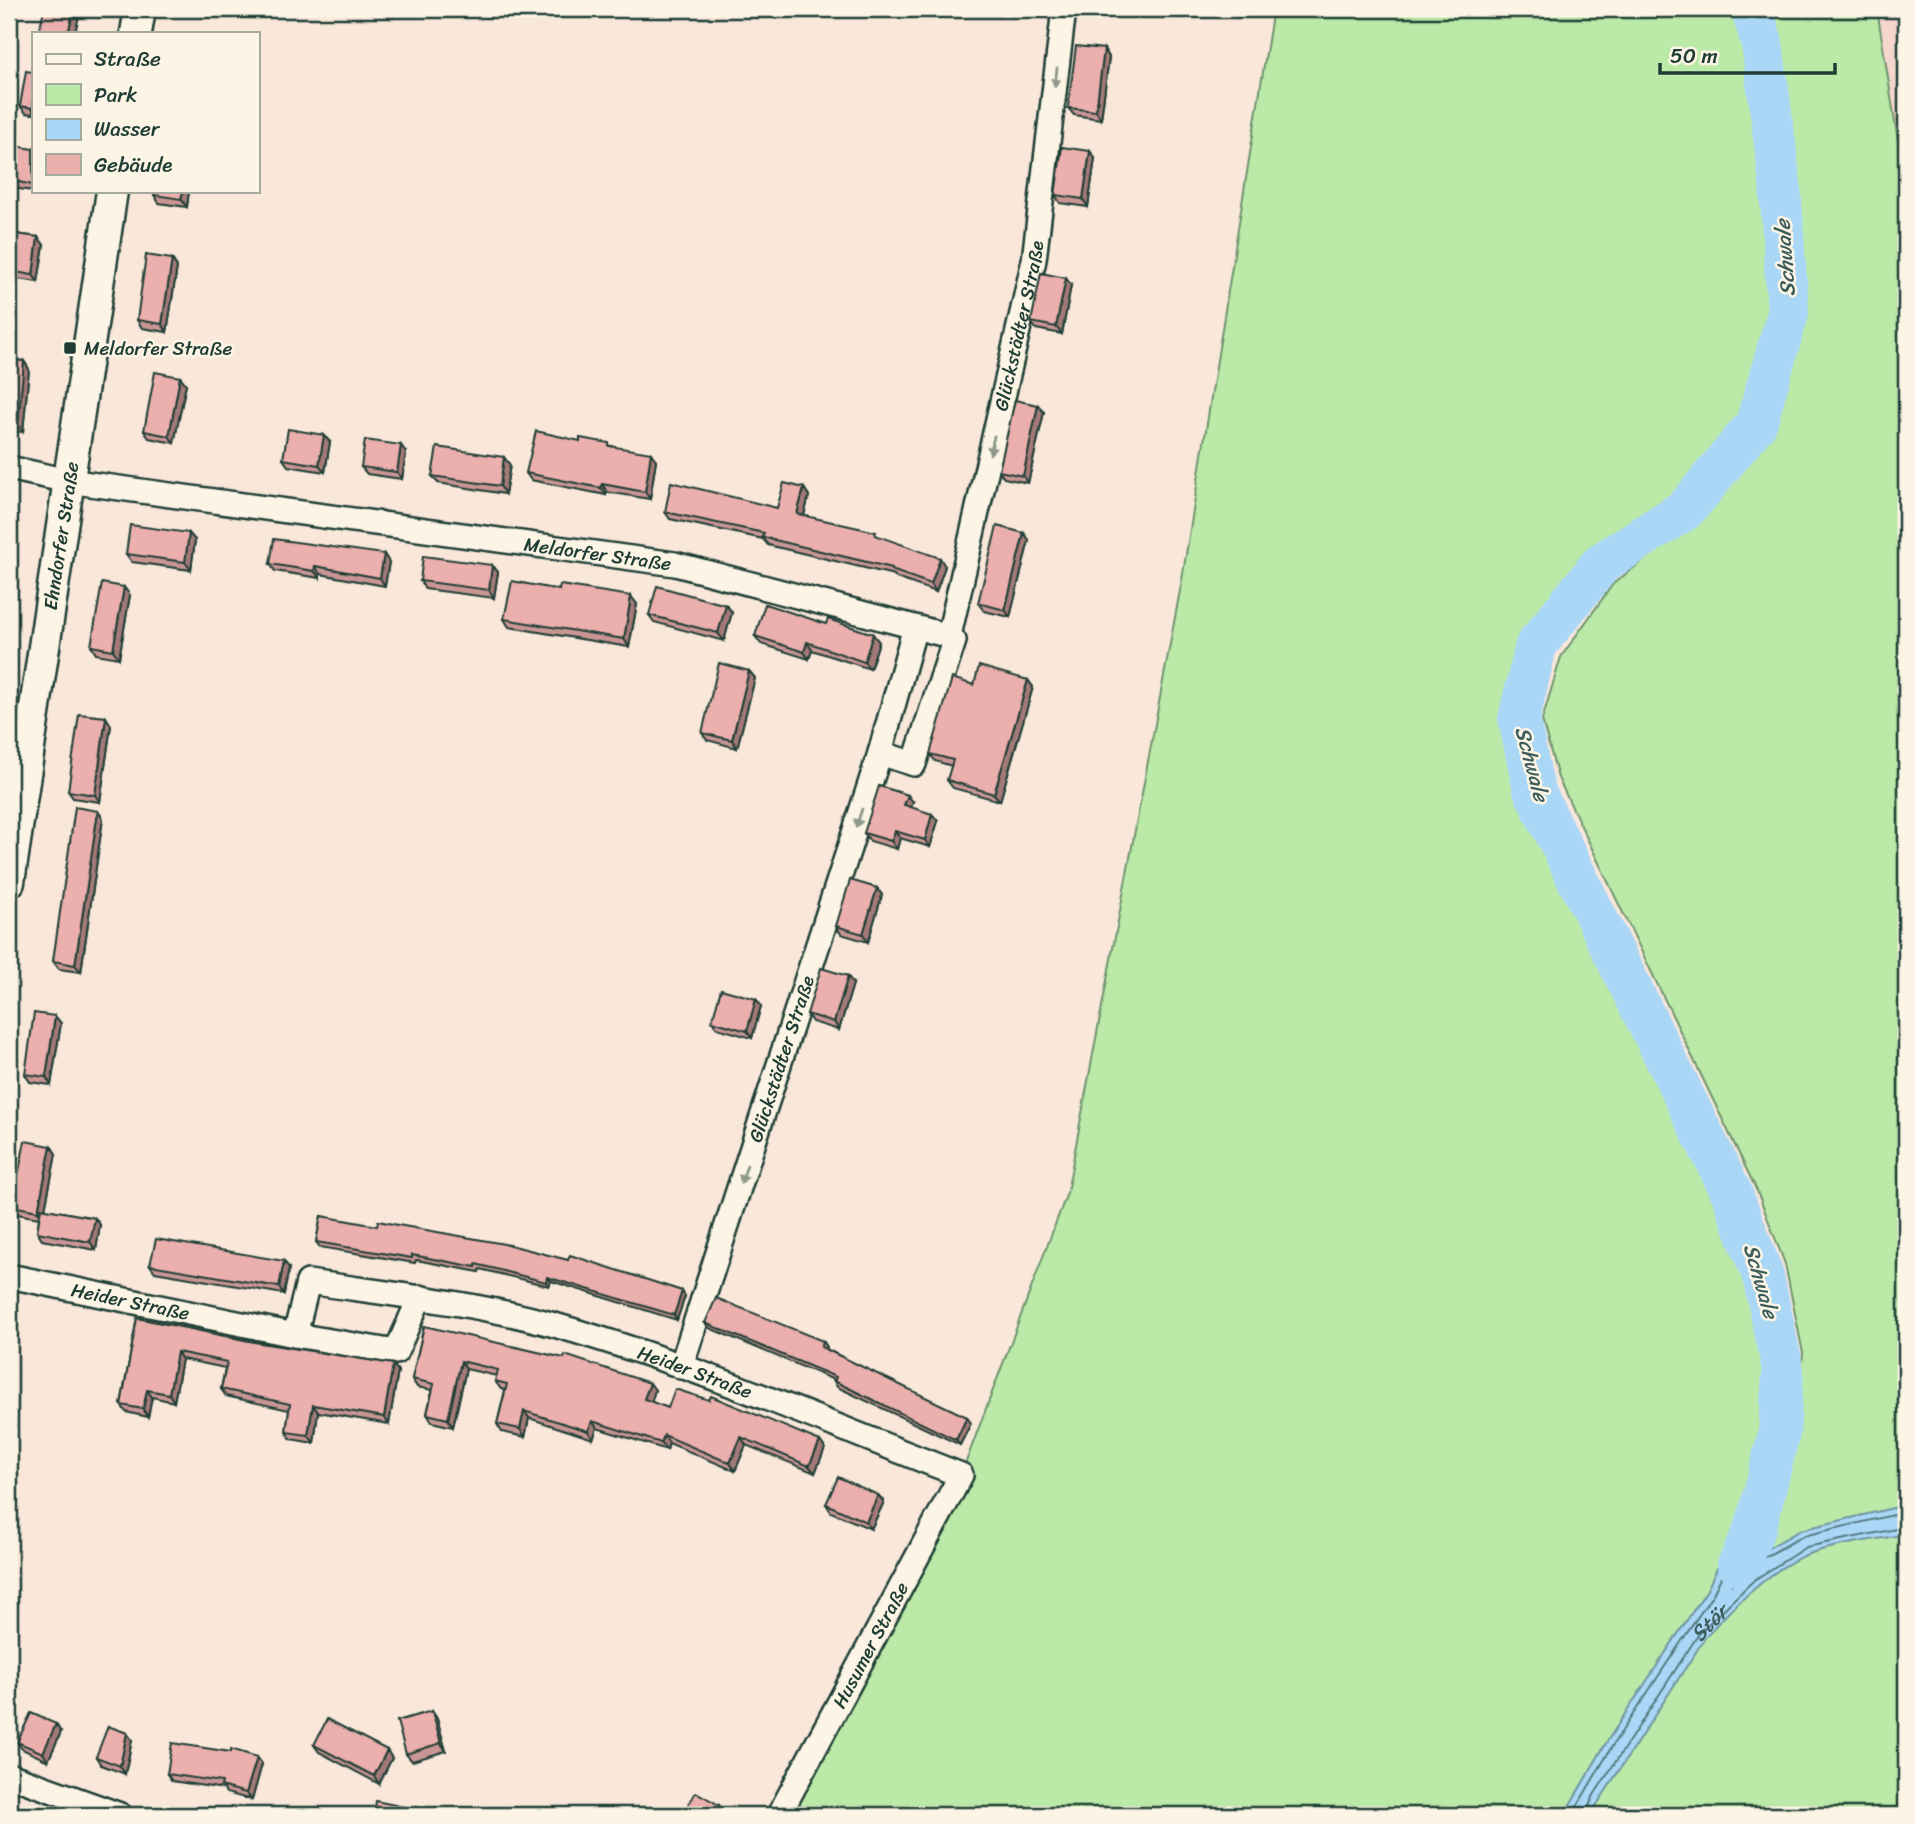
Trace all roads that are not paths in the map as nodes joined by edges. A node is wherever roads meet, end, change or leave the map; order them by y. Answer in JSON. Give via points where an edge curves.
{"nodes":[{"id":1,"x":140,"y":9,"type":"edge"},
{"id":2,"x":1064,"y":9,"type":"edge"},
{"id":3,"x":136,"y":32,"type":"edge"},
{"id":4,"x":112,"y":192,"type":"edge"},
{"id":5,"x":9,"y":468,"type":"edge"},
{"id":6,"x":68,"y":481,"type":"junction"},
{"id":7,"x":915,"y":627,"type":"junction"},
{"id":8,"x":949,"y":636,"type":"junction"},
{"id":9,"x":880,"y":753,"type":"junction"},
{"id":10,"x":9,"y":882,"type":"edge"},
{"id":11,"x":9,"y":1276,"type":"edge"},
{"id":12,"x":420,"y":1297,"type":"junction"},
{"id":13,"x":295,"y":1335,"type":"junction"},
{"id":14,"x":681,"y":1367,"type":"junction"},
{"id":15,"x":961,"y":1475,"type":"joint"},
{"id":16,"x":9,"y":1775,"type":"edge"},
{"id":17,"x":120,"y":1815,"type":"edge"},
{"id":18,"x":779,"y":1815,"type":"edge"}],
"edges":[{"from":1,"to":3,"type":"street"},
{"from":2,"to":8,"type":"street","name":"Glückstädter Straße","one_way":true,"via":[[1034,260]]},
{"from":4,"to":6,"type":"street","name":"Ehndorfer Straße"},
{"from":5,"to":6,"type":"street","name":"Meldorfer Straße"},
{"from":6,"to":7,"type":"street","name":"Meldorfer Straße","via":[[675,564]]},
{"from":6,"to":10,"type":"street","name":"Ehndorfer Straße"},
{"from":7,"to":8,"type":"street"},
{"from":7,"to":9,"type":"street","name":"Glückstädter Straße"},
{"from":8,"to":9,"type":"street","name":"Glückstädter Straße","via":[[954,641],[914,764]]},
{"from":9,"to":14,"type":"street","name":"Glückstädter Straße","one_way":true},
{"from":11,"to":13,"type":"street","name":"Heider Straße"},
{"from":12,"to":13,"type":"street","name":"Heider Straße","via":[[396,1352]]},
{"from":12,"to":13,"type":"street","name":"Heider Straße","via":[[308,1282]]},
{"from":12,"to":14,"type":"street","name":"Heider Straße","via":[[557,1326]]},
{"from":14,"to":15,"type":"street","name":"Heider Straße"},
{"from":15,"to":18,"type":"street","name":"Husumer Straße"},
{"from":16,"to":17,"type":"street"}]}
